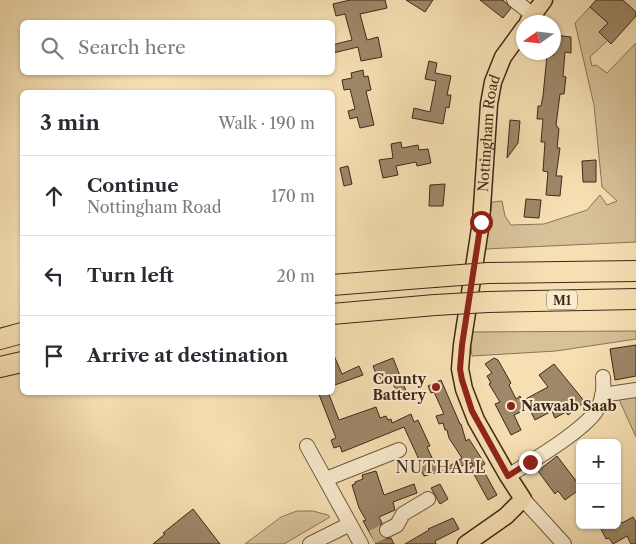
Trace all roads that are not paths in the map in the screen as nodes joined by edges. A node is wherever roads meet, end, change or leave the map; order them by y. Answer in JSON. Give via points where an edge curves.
{"nodes":[{"id":1,"x":514,"y":0,"type":"edge"},
{"id":2,"x":544,"y":0,"type":"edge"},
{"id":3,"x":527,"y":15,"type":"edge"},
{"id":4,"x":533,"y":15,"type":"edge"},
{"id":5,"x":516,"y":39,"type":"edge"},
{"id":6,"x":636,"y":271,"type":"edge"},
{"id":7,"x":335,"y":285,"type":"edge"},
{"id":8,"x":636,"y":298,"type":"edge"},
{"id":9,"x":335,"y":314,"type":"edge"},
{"id":10,"x":20,"y":333,"type":"edge"},
{"id":11,"x":0,"y":338,"type":"edge"},
{"id":12,"x":20,"y":362,"type":"edge"},
{"id":13,"x":0,"y":367,"type":"edge"},
{"id":14,"x":603,"y":377,"type":"dead end"},
{"id":15,"x":636,"y":390,"type":"edge"},
{"id":16,"x":602,"y":395,"type":"junction"},
{"id":17,"x":307,"y":446,"type":"dead end"},
{"id":18,"x":399,"y":451,"type":"dead end"},
{"id":19,"x":508,"y":476,"type":"junction"},
{"id":20,"x":326,"y":479,"type":"junction"},
{"id":21,"x":428,"y":499,"type":"dead end"},
{"id":22,"x":523,"y":499,"type":"junction"},
{"id":23,"x":350,"y":524,"type":"junction"},
{"id":24,"x":387,"y":530,"type":"tunnel mouth"},
{"id":25,"x":365,"y":542,"type":"edge"},
{"id":26,"x":310,"y":544,"type":"edge"},
{"id":27,"x":466,"y":544,"type":"edge"},
{"id":28,"x":564,"y":544,"type":"edge"}],
"edges":[{"from":1,"to":3,"type":"street"},
{"from":2,"to":4,"type":"main road"},
{"from":5,"to":19,"type":"main road","name":"Nottingham Road","via":[[503,57],[489,104],[481,222],[460,369],[472,411]]},
{"from":6,"to":7,"type":"highway","number":"M1","bridge":true,"via":[[488,273]]},
{"from":8,"to":9,"type":"highway","number":"M1","bridge":true,"via":[[488,302]]},
{"from":10,"to":11,"type":"highway"},
{"from":12,"to":13,"type":"highway"},
{"from":14,"to":16,"type":"street"},
{"from":15,"to":16,"type":"street"},
{"from":16,"to":19,"type":"street","via":[[595,413],[571,434]]},
{"from":17,"to":20,"type":"street"},
{"from":18,"to":20,"type":"street"},
{"from":19,"to":22,"type":"main road","name":"Nottingham Road"},
{"from":20,"to":23,"type":"street"},
{"from":21,"to":24,"type":"street","via":[[403,514],[396,525]]},
{"from":22,"to":27,"type":"main road","via":[[506,516]]},
{"from":22,"to":28,"type":"street"},
{"from":23,"to":25,"type":"street"},
{"from":23,"to":26,"type":"street"}]}
